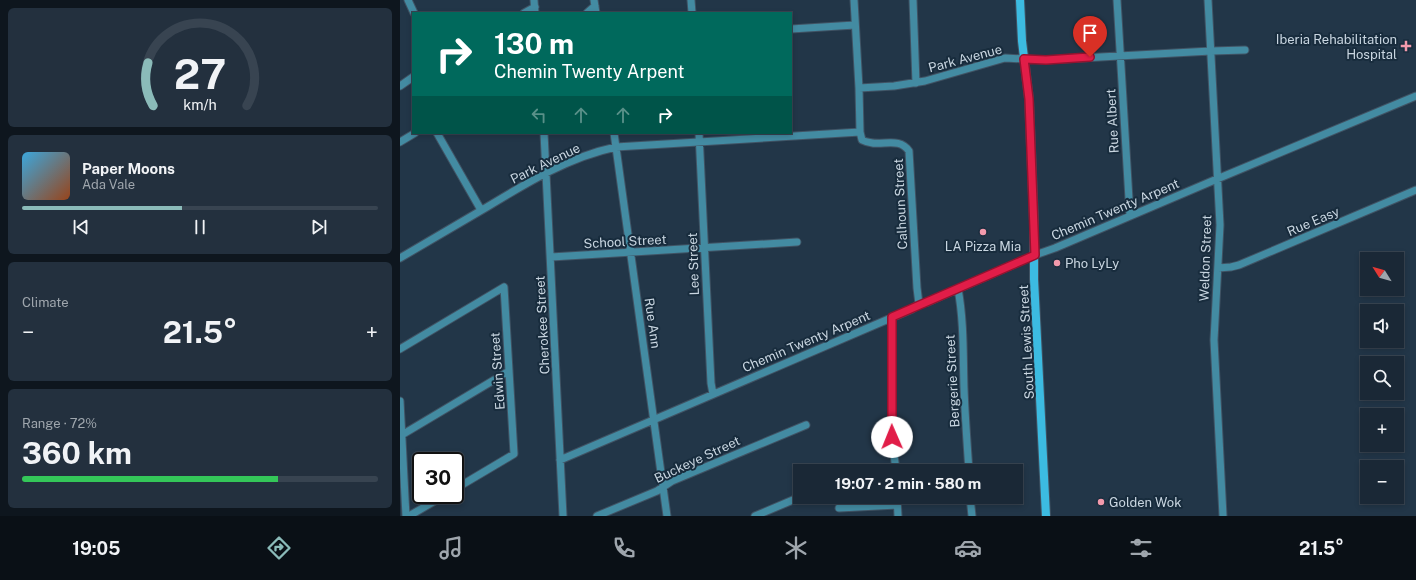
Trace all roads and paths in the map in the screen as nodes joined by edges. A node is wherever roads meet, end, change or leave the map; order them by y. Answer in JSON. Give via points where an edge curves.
{"nodes":[{"id":1,"x":408,"y":0,"type":"edge"},
{"id":2,"x":691,"y":0,"type":"edge"},
{"id":3,"x":854,"y":0,"type":"edge"},
{"id":4,"x":913,"y":0,"type":"edge"},
{"id":5,"x":1020,"y":0,"type":"edge"},
{"id":6,"x":1117,"y":0,"type":"edge"},
{"id":7,"x":1208,"y":0,"type":"edge"},
{"id":8,"x":535,"y":7,"type":"edge"},
{"id":9,"x":414,"y":12,"type":"edge"},
{"id":10,"x":526,"y":12,"type":"edge"},
{"id":11,"x":692,"y":12,"type":"edge"},
{"id":12,"x":855,"y":25,"type":"junction"},
{"id":13,"x":792,"y":29,"type":"edge"},
{"id":14,"x":1245,"y":50,"type":"dead end"},
{"id":15,"x":1211,"y":51,"type":"junction"},
{"id":16,"x":1120,"y":55,"type":"junction"},
{"id":17,"x":1024,"y":59,"type":"junction"},
{"id":18,"x":412,"y":78,"type":"edge"},
{"id":19,"x":916,"y":83,"type":"junction"},
{"id":20,"x":400,"y":86,"type":"edge"},
{"id":21,"x":859,"y":88,"type":"junction"},
{"id":22,"x":1416,"y":96,"type":"edge"},
{"id":23,"x":860,"y":132,"type":"junction"},
{"id":24,"x":413,"y":134,"type":"edge"},
{"id":25,"x":438,"y":134,"type":"edge"},
{"id":26,"x":544,"y":134,"type":"edge"},
{"id":27,"x":614,"y":134,"type":"edge"},
{"id":28,"x":699,"y":134,"type":"edge"},
{"id":29,"x":400,"y":142,"type":"edge"},
{"id":30,"x":699,"y":142,"type":"junction"},
{"id":31,"x":616,"y":147,"type":"junction"},
{"id":32,"x":547,"y":173,"type":"junction"},
{"id":33,"x":1217,"y":178,"type":"junction"},
{"id":34,"x":1416,"y":190,"type":"edge"},
{"id":35,"x":481,"y":210,"type":"junction"},
{"id":36,"x":1130,"y":216,"type":"junction"},
{"id":37,"x":797,"y":242,"type":"dead end"},
{"id":38,"x":705,"y":248,"type":"junction"},
{"id":39,"x":630,"y":253,"type":"junction"},
{"id":40,"x":1035,"y":255,"type":"junction"},
{"id":41,"x":550,"y":257,"type":"junction"},
{"id":42,"x":400,"y":258,"type":"edge"},
{"id":43,"x":1218,"y":268,"type":"junction"},
{"id":44,"x":958,"y":289,"type":"junction"},
{"id":45,"x":919,"y":304,"type":"junction"},
{"id":46,"x":892,"y":317,"type":"junction"},
{"id":47,"x":400,"y":349,"type":"edge"},
{"id":48,"x":509,"y":371,"type":"junction"},
{"id":49,"x":713,"y":394,"type":"junction"},
{"id":50,"x":400,"y":402,"type":"edge"},
{"id":51,"x":654,"y":420,"type":"junction"},
{"id":52,"x":806,"y":425,"type":"dead end"},
{"id":53,"x":401,"y":435,"type":"edge"},
{"id":54,"x":560,"y":460,"type":"junction"},
{"id":55,"x":895,"y":464,"type":"edge"},
{"id":56,"x":969,"y":464,"type":"edge"},
{"id":57,"x":464,"y":484,"type":"edge"},
{"id":58,"x":663,"y":487,"type":"junction"},
{"id":59,"x":793,"y":500,"type":"edge"},
{"id":60,"x":429,"y":504,"type":"edge"},
{"id":61,"x":971,"y":504,"type":"edge"},
{"id":62,"x":897,"y":505,"type":"joint"},
{"id":63,"x":839,"y":508,"type":"dead end"},
{"id":64,"x":408,"y":516,"type":"edge"},
{"id":65,"x":563,"y":516,"type":"edge"},
{"id":66,"x":597,"y":516,"type":"edge"},
{"id":67,"x":667,"y":516,"type":"edge"},
{"id":68,"x":755,"y":516,"type":"edge"},
{"id":69,"x":898,"y":516,"type":"edge"},
{"id":70,"x":972,"y":516,"type":"edge"},
{"id":71,"x":1046,"y":516,"type":"edge"},
{"id":72,"x":1223,"y":516,"type":"edge"}],
"edges":[{"from":1,"to":9,"type":"street"},
{"from":2,"to":11,"type":"street"},
{"from":3,"to":12,"type":"street"},
{"from":4,"to":19,"type":"street"},
{"from":5,"to":17,"type":"main road","name":"South Lewis Street"},
{"from":6,"to":16,"type":"street","name":"Rue Albert"},
{"from":7,"to":15,"type":"street","name":"Weldon Street"},
{"from":8,"to":10,"type":"street"},
{"from":12,"to":13,"type":"street"},
{"from":12,"to":21,"type":"street"},
{"from":14,"to":15,"type":"street","name":"Park Avenue"},
{"from":15,"to":16,"type":"street","name":"Park Avenue"},
{"from":15,"to":33,"type":"street","name":"Weldon Street"},
{"from":16,"to":17,"type":"street","name":"Park Avenue"},
{"from":16,"to":36,"type":"street","name":"Rue Albert"},
{"from":17,"to":19,"type":"street","name":"Park Avenue","via":[[1005,58]]},
{"from":17,"to":40,"type":"main road","name":"South Lewis Street","via":[[1029,99]]},
{"from":18,"to":20,"type":"street"},
{"from":19,"to":21,"type":"street","name":"Park Avenue"},
{"from":21,"to":23,"type":"street"},
{"from":22,"to":33,"type":"street","name":"Chemin Twenty Arpent"},
{"from":23,"to":30,"type":"street","name":"Park Avenue"},
{"from":23,"to":45,"type":"street","name":"Calhoun Street","via":[[862,140],[868,143],[898,142],[905,145],[909,151]]},
{"from":24,"to":29,"type":"street"},
{"from":25,"to":35,"type":"street"},
{"from":26,"to":32,"type":"street","name":"Cherokee Street"},
{"from":27,"to":31,"type":"street","name":"Rue Ann"},
{"from":28,"to":30,"type":"street","name":"Lee Street"},
{"from":30,"to":31,"type":"street","name":"Park Avenue"},
{"from":30,"to":38,"type":"street","name":"Lee Street"},
{"from":31,"to":32,"type":"street","name":"Park Avenue","via":[[598,151]]},
{"from":31,"to":39,"type":"street","name":"Rue Ann"},
{"from":32,"to":35,"type":"street","name":"Park Avenue","via":[[525,183]]},
{"from":32,"to":41,"type":"street","name":"Cherokee Street"},
{"from":33,"to":36,"type":"street","name":"Chemin Twenty Arpent"},
{"from":33,"to":43,"type":"street","name":"Weldon Street","via":[[1220,225]]},
{"from":34,"to":43,"type":"street","name":"Rue Easy","via":[[1239,265]]},
{"from":35,"to":42,"type":"street","name":"Park Avenue"},
{"from":36,"to":40,"type":"street","name":"Chemin Twenty Arpent"},
{"from":37,"to":38,"type":"street","name":"School Street"},
{"from":38,"to":39,"type":"street","name":"School Street"},
{"from":38,"to":49,"type":"street","name":"Lee Street"},
{"from":39,"to":41,"type":"street","name":"School Street"},
{"from":39,"to":51,"type":"street","name":"Rue Ann"},
{"from":40,"to":44,"type":"street","name":"Chemin Twenty Arpent"},
{"from":40,"to":71,"type":"main road","name":"South Lewis Street","via":[[1034,279]]},
{"from":41,"to":54,"type":"street","name":"Cherokee Street"},
{"from":43,"to":72,"type":"street","name":"Weldon Street","via":[[1214,340]]},
{"from":44,"to":45,"type":"street","name":"Chemin Twenty Arpent"},
{"from":44,"to":56,"type":"street","name":"Bergerie Street","via":[[963,335]]},
{"from":45,"to":46,"type":"street","name":"Chemin Twenty Arpent"},
{"from":46,"to":49,"type":"street","name":"Chemin Twenty Arpent"},
{"from":46,"to":55,"type":"street","via":[[892,437]]},
{"from":47,"to":48,"type":"street","name":"Edwin Street","via":[[504,287]]},
{"from":48,"to":53,"type":"street"},
{"from":48,"to":57,"type":"street","name":"Edwin Street","via":[[514,454]]},
{"from":49,"to":51,"type":"street","name":"Chemin Twenty Arpent"},
{"from":50,"to":53,"type":"street"},
{"from":51,"to":54,"type":"street","name":"Chemin Twenty Arpent"},
{"from":51,"to":58,"type":"street","name":"Rue Ann"},
{"from":52,"to":58,"type":"street","name":"Buckeye Street"},
{"from":53,"to":64,"type":"street"},
{"from":54,"to":65,"type":"street","name":"Cherokee Street"},
{"from":58,"to":66,"type":"street","name":"Buckeye Street"},
{"from":58,"to":67,"type":"street","name":"Rue Ann"},
{"from":59,"to":68,"type":"street"},
{"from":60,"to":64,"type":"street"},
{"from":61,"to":70,"type":"street"},
{"from":62,"to":63,"type":"street"},
{"from":62,"to":69,"type":"street"}]}
